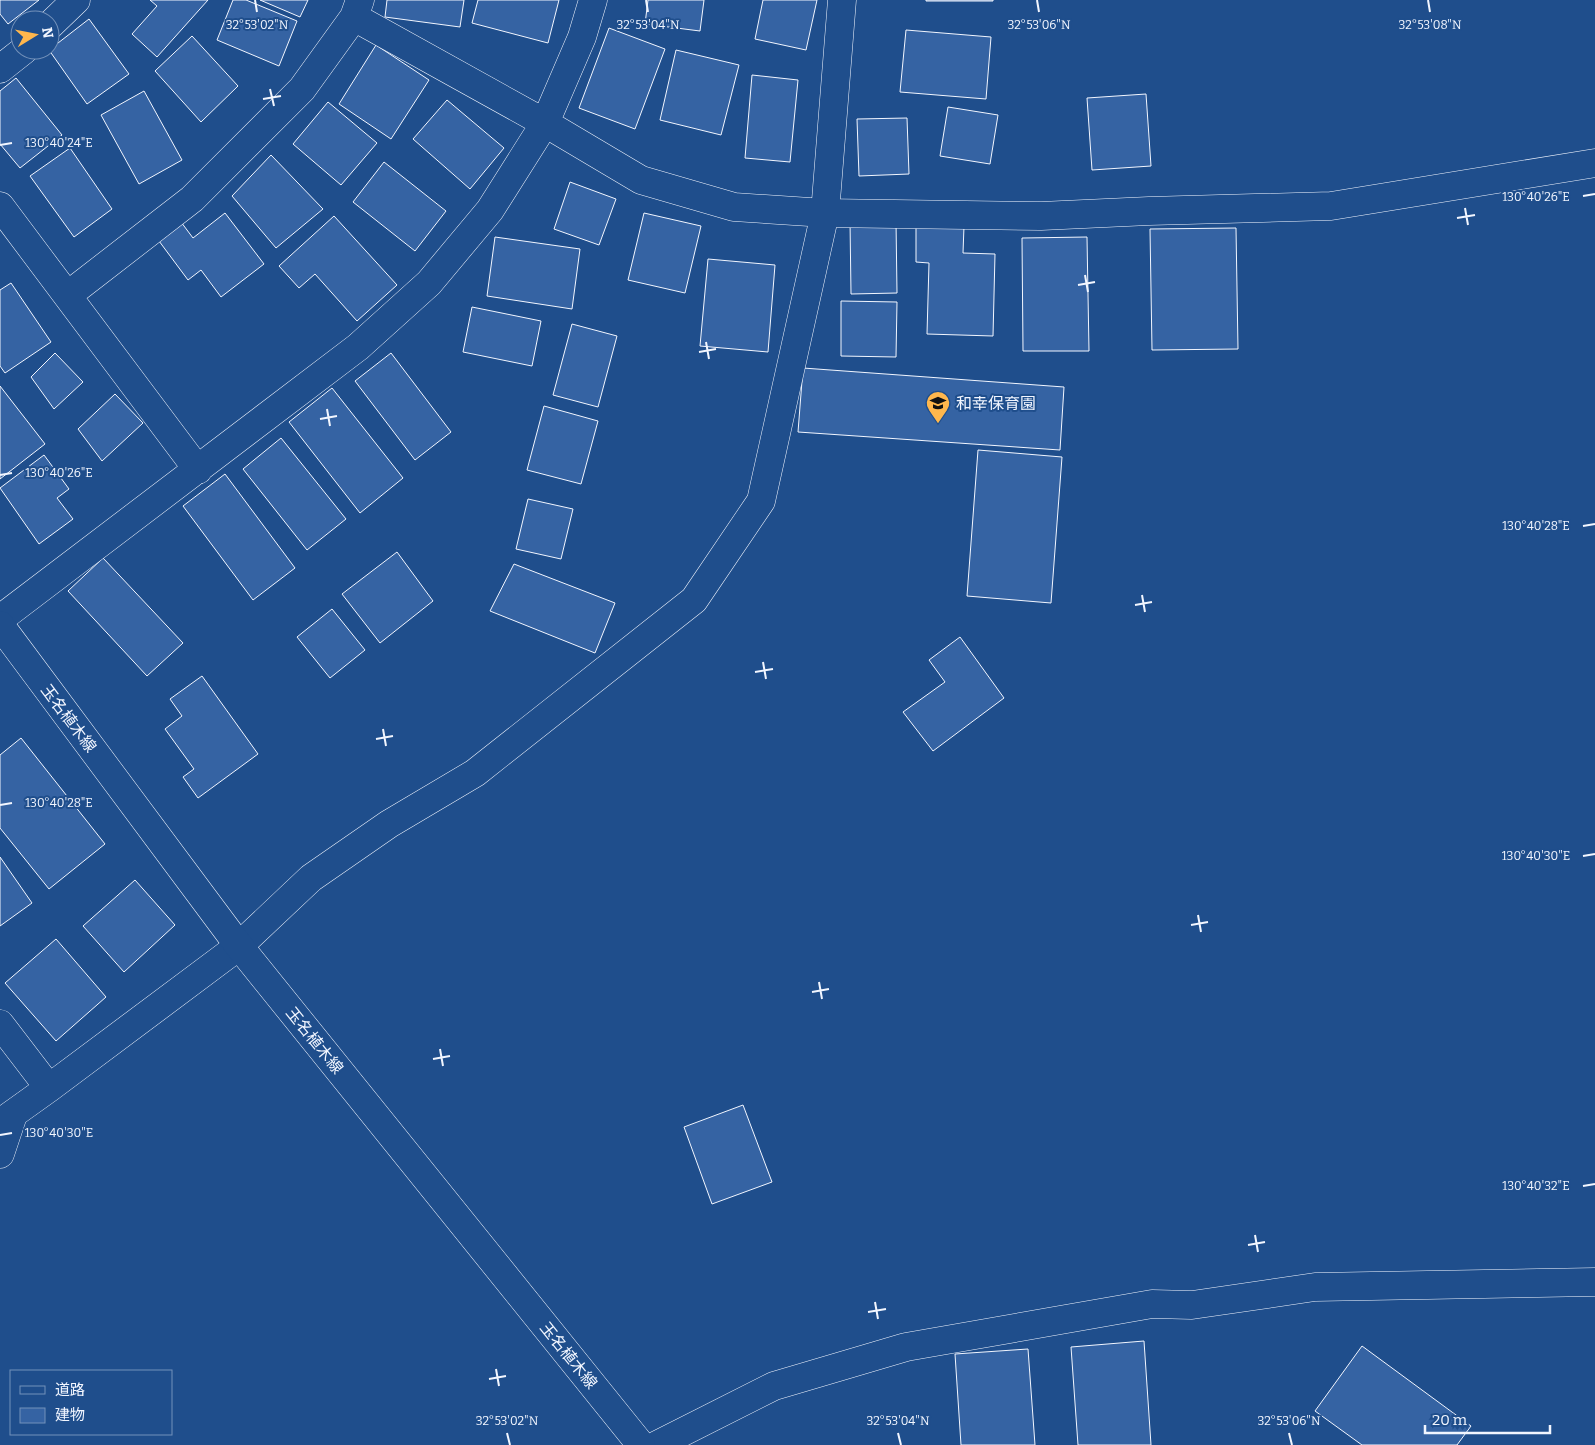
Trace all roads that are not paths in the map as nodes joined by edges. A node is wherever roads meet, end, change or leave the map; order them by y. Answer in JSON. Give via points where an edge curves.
{"nodes":[{"id":1,"x":76,"y":0,"type":"edge"},
{"id":2,"x":593,"y":0,"type":"edge"},
{"id":3,"x":842,"y":0,"type":"edge"},
{"id":4,"x":357,"y":8,"type":"edge"},
{"id":5,"x":60,"y":15,"type":"edge"},
{"id":6,"x":11,"y":60,"type":"edge"},
{"id":7,"x":0,"y":69,"type":"edge"},
{"id":8,"x":545,"y":123,"type":"junction"},
{"id":9,"x":1595,"y":163,"type":"edge"},
{"id":10,"x":0,"y":206,"type":"edge"},
{"id":11,"x":825,"y":213,"type":"junction"},
{"id":12,"x":68,"y":295,"type":"junction"},
{"id":13,"x":198,"y":470,"type":"junction"},
{"id":14,"x":0,"y":619,"type":"edge"},
{"id":15,"x":0,"y":625,"type":"edge"},
{"id":16,"x":239,"y":946,"type":"junction"},
{"id":17,"x":0,"y":1024,"type":"edge"},
{"id":18,"x":49,"y":1088,"type":"junction"},
{"id":19,"x":6,"y":1119,"type":"edge"},
{"id":20,"x":0,"y":1154,"type":"edge"},
{"id":21,"x":1595,"y":1282,"type":"edge"},
{"id":22,"x":641,"y":1445,"type":"edge"},
{"id":23,"x":657,"y":1445,"type":"edge"}],
"edges":[{"from":1,"to":5,"type":"street"},
{"from":2,"to":8,"type":"street","via":[[582,37]]},
{"from":3,"to":11,"type":"street"},
{"from":4,"to":8,"type":"street"},
{"from":4,"to":12,"type":"street","via":[[302,89],[192,198]]},
{"from":6,"to":7,"type":"street"},
{"from":8,"to":11,"type":"street","via":[[642,180],[734,207]]},
{"from":8,"to":13,"type":"street","via":[[490,210],[429,283],[358,347]]},
{"from":9,"to":11,"type":"street","via":[[1332,206],[1040,216]]},
{"from":10,"to":12,"type":"street"},
{"from":11,"to":16,"type":"street","via":[[761,501],[694,600],[475,773],[389,824],[311,878]]},
{"from":12,"to":13,"type":"street"},
{"from":13,"to":14,"type":"street"},
{"from":15,"to":16,"type":"street","name":"玉名植木線"},
{"from":16,"to":18,"type":"street"},
{"from":16,"to":22,"type":"street","name":"玉名植木線"},
{"from":17,"to":18,"type":"street"},
{"from":18,"to":19,"type":"street"},
{"from":19,"to":20,"type":"street"},
{"from":21,"to":23,"type":"street","via":[[1315,1287],[1192,1305],[1133,1307],[906,1347],[774,1386]]}]}
